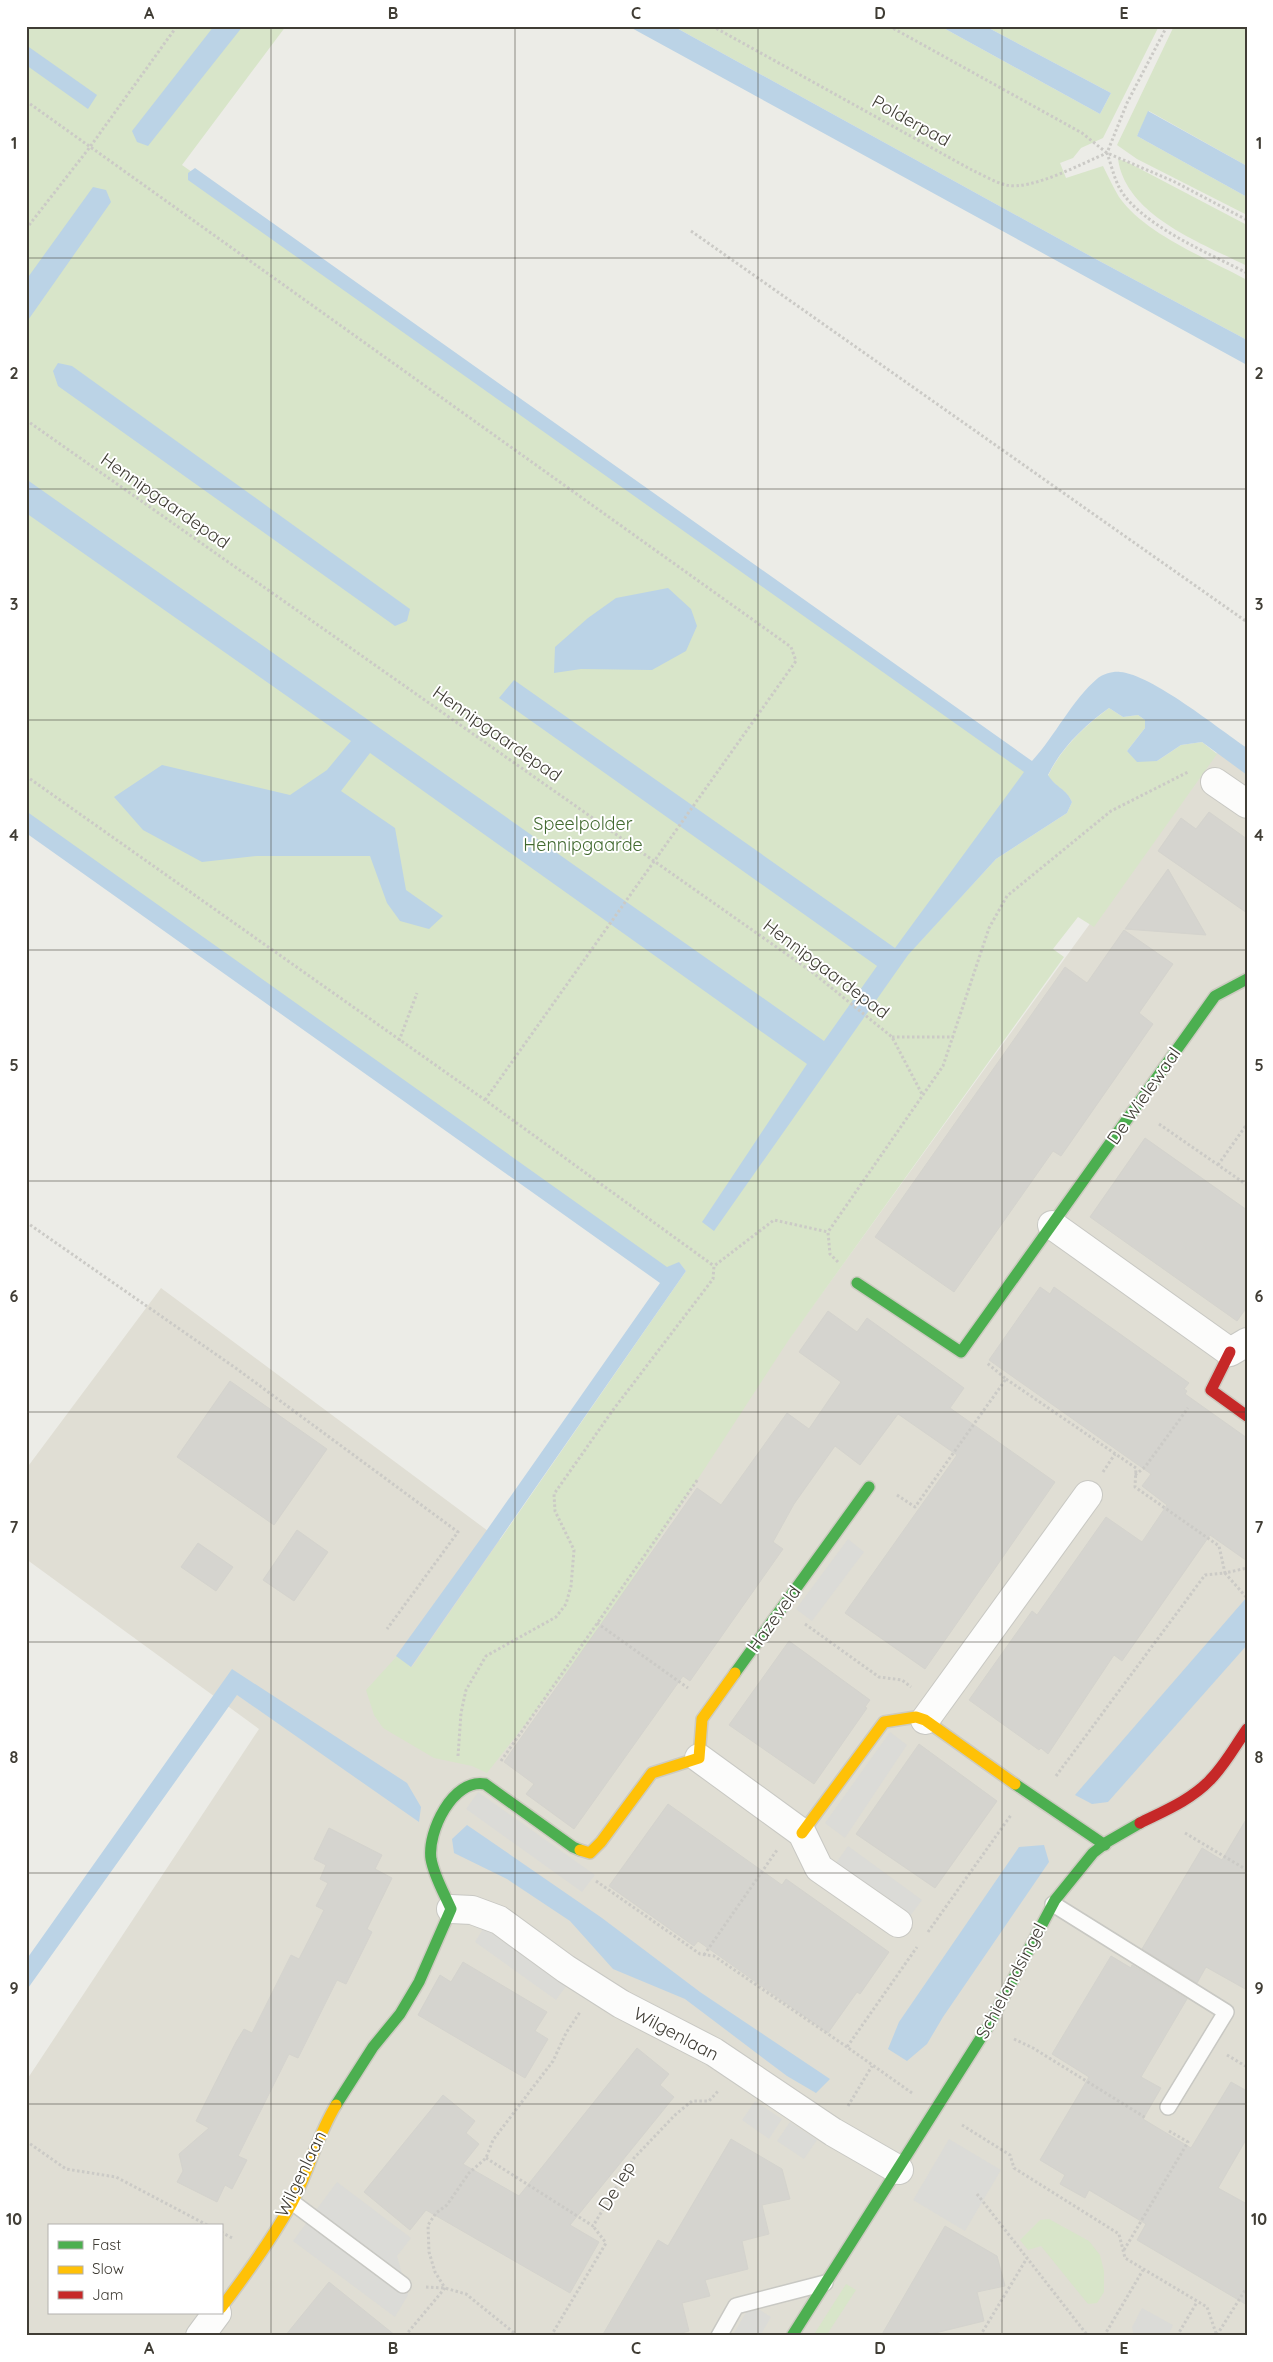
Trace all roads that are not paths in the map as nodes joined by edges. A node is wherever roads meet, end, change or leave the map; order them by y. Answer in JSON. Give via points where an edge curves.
{"nodes":[{"id":1,"x":1215,"y":782,"type":"road end"},
{"id":2,"x":1247,"y":804,"type":"edge"},
{"id":3,"x":1247,"y":980,"type":"edge"},
{"id":4,"x":1052,"y":1225,"type":"junction"},
{"id":5,"x":857,"y":1283,"type":"road end"},
{"id":6,"x":1238,"y":1347,"type":"edge"},
{"id":7,"x":1247,"y":1416,"type":"edge"},
{"id":8,"x":869,"y":1487,"type":"road end"},
{"id":9,"x":1088,"y":1495,"type":"dead end"},
{"id":10,"x":931,"y":1713,"type":"junction"},
{"id":11,"x":1247,"y":1728,"type":"edge"},
{"id":12,"x":700,"y":1758,"type":"junction"},
{"id":13,"x":798,"y":1830,"type":"junction"},
{"id":14,"x":1105,"y":1845,"type":"junction"},
{"id":15,"x":1052,"y":1904,"type":"junction"},
{"id":16,"x":451,"y":1909,"type":"junction"},
{"id":17,"x":898,"y":1923,"type":"dead end"},
{"id":18,"x":1168,"y":2107,"type":"road end"},
{"id":19,"x":899,"y":2170,"type":"junction"},
{"id":20,"x":292,"y":2202,"type":"junction"},
{"id":21,"x":825,"y":2284,"type":"junction"},
{"id":22,"x":403,"y":2285,"type":"road end"},
{"id":23,"x":222,"y":2307,"type":"edge"},
{"id":24,"x":216,"y":2314,"type":"edge"},
{"id":25,"x":200,"y":2336,"type":"edge"},
{"id":26,"x":719,"y":2336,"type":"edge"},
{"id":27,"x":792,"y":2336,"type":"edge"}],
"edges":[{"from":1,"to":2,"type":"street"},
{"from":3,"to":4,"type":"street","name":"De Wielewaal","via":[[1215,996]]},
{"from":4,"to":5,"type":"street","name":"De Wielewaal","via":[[961,1352]]},
{"from":4,"to":6,"type":"street"},
{"from":6,"to":7,"type":"street","via":[[1211,1390]]},
{"from":8,"to":12,"type":"street","name":"Hazeveld","via":[[702,1719]]},
{"from":9,"to":10,"type":"street"},
{"from":10,"to":13,"type":"street","via":[[884,1722]]},
{"from":10,"to":14,"type":"street","via":[[1038,1800]]},
{"from":11,"to":14,"type":"street","name":"Schielandsingel","via":[[1218,1772],[1202,1787]]},
{"from":12,"to":13,"type":"street"},
{"from":12,"to":16,"type":"street","via":[[652,1773],[590,1854],[573,1847],[485,1784],[471,1783],[456,1794],[440,1818],[430,1849],[431,1860]]},
{"from":13,"to":17,"type":"street","via":[[819,1868]]},
{"from":14,"to":15,"type":"street","name":"Schielandsingel","via":[[1082,1865]]},
{"from":15,"to":18,"type":"lane","via":[[1226,2012]]},
{"from":15,"to":19,"type":"street","name":"Schielandsingel","via":[[990,2024]]},
{"from":16,"to":19,"type":"street","name":"Wilgenlaan","via":[[472,1910],[499,1920],[595,1988],[714,2052],[833,2132]]},
{"from":16,"to":20,"type":"street","name":"Wilgenlaan","via":[[419,1982],[332,2112]]},
{"from":19,"to":21,"type":"street","name":"Schielandsingel"},
{"from":20,"to":22,"type":"lane"},
{"from":20,"to":23,"type":"street","name":"Wilgenlaan","via":[[243,2280]]},
{"from":21,"to":26,"type":"lane","via":[[736,2306]]},
{"from":21,"to":27,"type":"street","name":"Schielandsingel"},
{"from":24,"to":25,"type":"street"}]}
